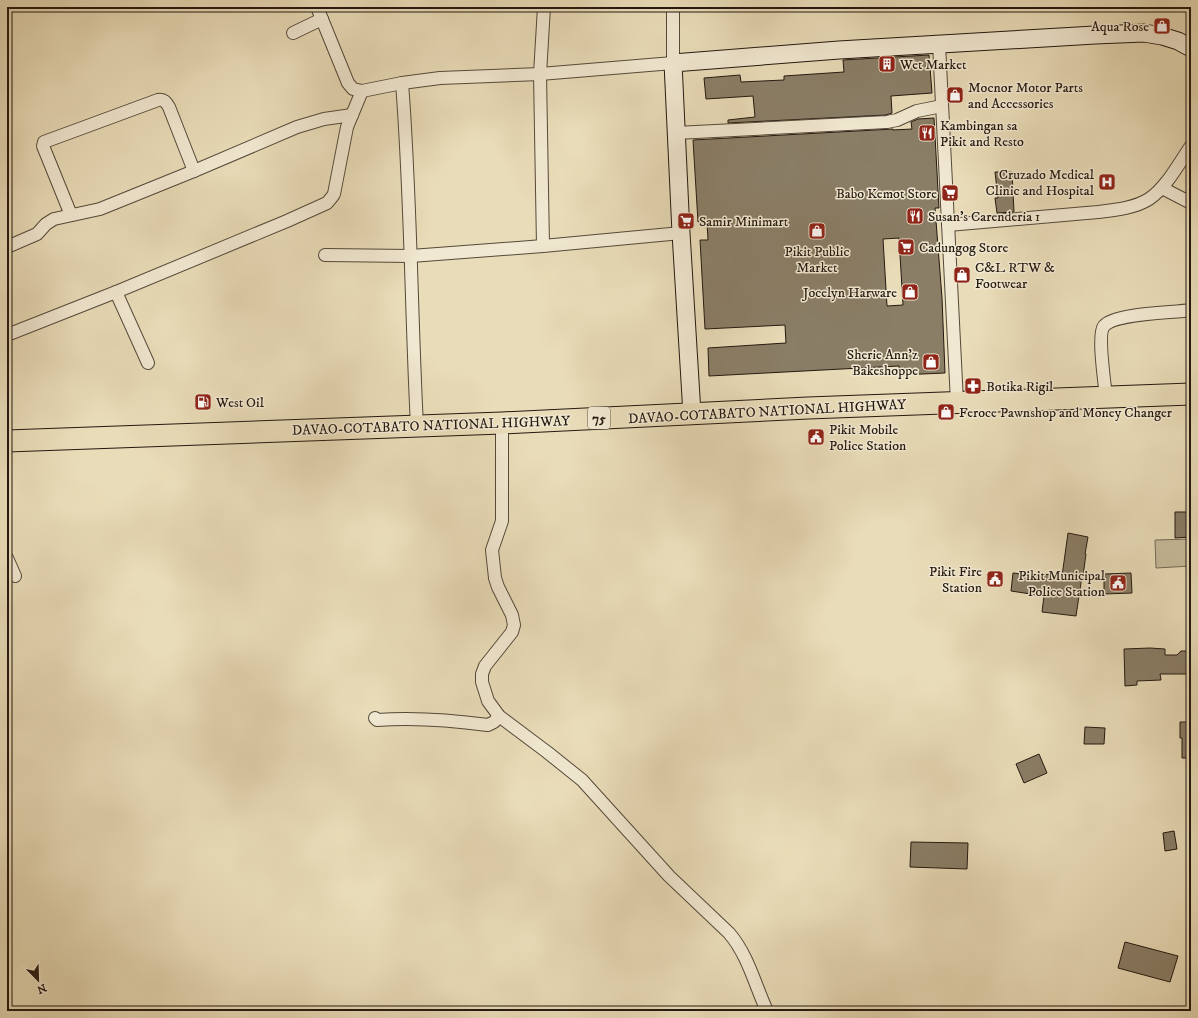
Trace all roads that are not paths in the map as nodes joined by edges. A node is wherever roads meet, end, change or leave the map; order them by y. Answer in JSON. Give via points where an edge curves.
{"nodes":[{"id":1,"x":317,"y":7,"type":"edge"},
{"id":2,"x":544,"y":7,"type":"edge"},
{"id":3,"x":673,"y":7,"type":"edge"},
{"id":4,"x":322,"y":19,"type":"junction"},
{"id":5,"x":293,"y":32,"type":"dead end"},
{"id":6,"x":940,"y":44,"type":"junction"},
{"id":7,"x":1191,"y":48,"type":"edge"},
{"id":8,"x":673,"y":63,"type":"junction"},
{"id":9,"x":540,"y":74,"type":"junction"},
{"id":10,"x":402,"y":83,"type":"junction"},
{"id":11,"x":362,"y":91,"type":"junction"},
{"id":12,"x":942,"y":106,"type":"junction"},
{"id":13,"x":352,"y":115,"type":"junction"},
{"id":14,"x":676,"y":133,"type":"junction"},
{"id":15,"x":1191,"y":146,"type":"edge"},
{"id":16,"x":194,"y":171,"type":"junction"},
{"id":17,"x":1162,"y":188,"type":"junction"},
{"id":18,"x":1191,"y":203,"type":"edge"},
{"id":19,"x":71,"y":215,"type":"junction"},
{"id":20,"x":948,"y":225,"type":"junction"},
{"id":21,"x":681,"y":233,"type":"junction"},
{"id":22,"x":543,"y":246,"type":"junction"},
{"id":23,"x":7,"y":247,"type":"edge"},
{"id":24,"x":324,"y":255,"type":"dead end"},
{"id":25,"x":410,"y":256,"type":"junction"},
{"id":26,"x":116,"y":292,"type":"junction"},
{"id":27,"x":1191,"y":310,"type":"edge"},
{"id":28,"x":7,"y":335,"type":"edge"},
{"id":29,"x":148,"y":363,"type":"dead end"},
{"id":30,"x":1191,"y":394,"type":"edge"},
{"id":31,"x":1106,"y":397,"type":"junction"},
{"id":32,"x":957,"y":402,"type":"junction"},
{"id":33,"x":692,"y":414,"type":"junction"},
{"id":34,"x":502,"y":423,"type":"junction"},
{"id":35,"x":417,"y":426,"type":"junction"},
{"id":36,"x":7,"y":441,"type":"edge"},
{"id":37,"x":7,"y":558,"type":"edge"},
{"id":38,"x":15,"y":576,"type":"dead end"},
{"id":39,"x":499,"y":716,"type":"junction"},
{"id":40,"x":375,"y":718,"type":"dead end"},
{"id":41,"x":767,"y":1011,"type":"edge"}],
"edges":[{"from":1,"to":4,"type":"street"},
{"from":2,"to":9,"type":"street"},
{"from":3,"to":8,"type":"street"},
{"from":4,"to":5,"type":"street"},
{"from":4,"to":11,"type":"street","via":[[348,83]]},
{"from":6,"to":7,"type":"street","via":[[1144,34],[1162,36]]},
{"from":6,"to":8,"type":"street"},
{"from":6,"to":12,"type":"street"},
{"from":8,"to":9,"type":"street"},
{"from":8,"to":14,"type":"street"},
{"from":9,"to":10,"type":"street","via":[[440,78]]},
{"from":9,"to":22,"type":"street"},
{"from":10,"to":11,"type":"street"},
{"from":10,"to":25,"type":"street"},
{"from":11,"to":13,"type":"street"},
{"from":12,"to":14,"type":"street","via":[[917,111],[887,122]]},
{"from":12,"to":20,"type":"street"},
{"from":13,"to":16,"type":"street","via":[[324,119],[297,127]]},
{"from":13,"to":26,"type":"street","via":[[334,194],[327,203]]},
{"from":14,"to":21,"type":"street"},
{"from":15,"to":17,"type":"street"},
{"from":16,"to":19,"type":"street","via":[[100,208]]},
{"from":16,"to":19,"type":"street","via":[[169,107],[162,100],[150,103],[47,140],[43,144]]},
{"from":17,"to":18,"type":"street"},
{"from":17,"to":20,"type":"street","via":[[1148,200],[1118,210]]},
{"from":19,"to":23,"type":"street","via":[[54,218],[37,234]]},
{"from":20,"to":32,"type":"street"},
{"from":21,"to":22,"type":"street"},
{"from":21,"to":33,"type":"street"},
{"from":22,"to":25,"type":"street"},
{"from":24,"to":25,"type":"street"},
{"from":25,"to":35,"type":"street"},
{"from":26,"to":28,"type":"street"},
{"from":26,"to":29,"type":"street"},
{"from":27,"to":31,"type":"street","via":[[1128,316],[1112,320],[1103,327],[1101,346]]},
{"from":30,"to":31,"type":"highway","name":"DAVAO-COTABATO NATIONAL HIGHWAY","number":"75"},
{"from":31,"to":32,"type":"highway","name":"DAVAO-COTABATO NATIONAL HIGHWAY","number":"75"},
{"from":32,"to":33,"type":"highway","name":"DAVAO-COTABATO NATIONAL HIGHWAY","number":"75"},
{"from":33,"to":34,"type":"highway","name":"DAVAO-COTABATO NATIONAL HIGHWAY","number":"75"},
{"from":34,"to":35,"type":"highway","name":"DAVAO-COTABATO NATIONAL HIGHWAY","number":"75"},
{"from":34,"to":39,"type":"street","via":[[502,521],[492,550],[497,583],[514,625],[512,632],[485,666],[482,674],[488,701]]},
{"from":35,"to":36,"type":"highway","name":"DAVAO-COTABATO NATIONAL HIGHWAY","number":"75"},
{"from":37,"to":38,"type":"street"},
{"from":39,"to":40,"type":"street","via":[[488,725],[439,719]]},
{"from":39,"to":41,"type":"street","via":[[582,780],[669,876],[738,943]]}]}
